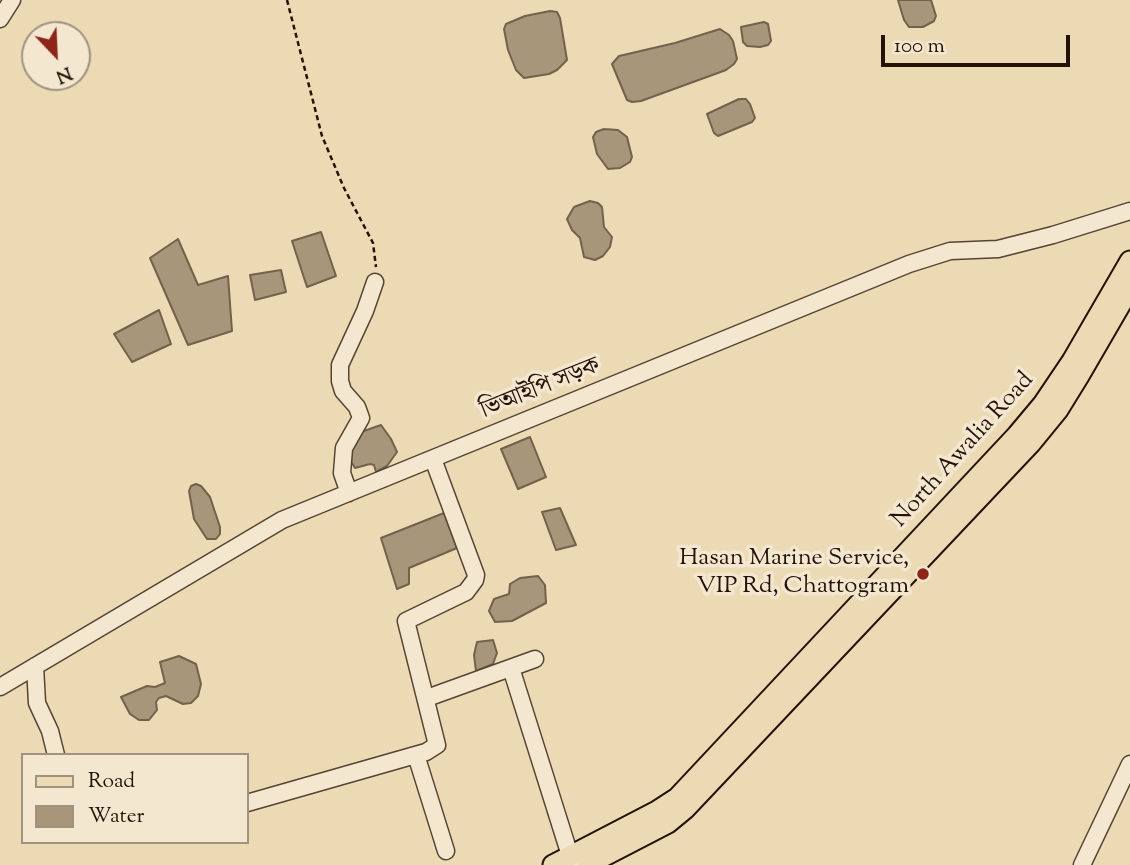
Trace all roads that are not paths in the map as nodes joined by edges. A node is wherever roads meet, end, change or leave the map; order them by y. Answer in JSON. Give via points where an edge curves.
{"nodes":[{"id":1,"x":12,"y":0,"type":"edge"},
{"id":2,"x":0,"y":19,"type":"edge"},
{"id":3,"x":1130,"y":211,"type":"edge"},
{"id":4,"x":1130,"y":261,"type":"edge"},
{"id":5,"x":375,"y":282,"type":"road end"},
{"id":6,"x":1130,"y":288,"type":"edge"},
{"id":7,"x":433,"y":459,"type":"junction"},
{"id":8,"x":349,"y":493,"type":"junction"},
{"id":9,"x":535,"y":659,"type":"dead end"},
{"id":10,"x":35,"y":666,"type":"junction"},
{"id":11,"x":511,"y":668,"type":"junction"},
{"id":12,"x":0,"y":687,"type":"edge"},
{"id":13,"x":427,"y":698,"type":"junction"},
{"id":14,"x":56,"y":753,"type":"edge"},
{"id":15,"x":416,"y":755,"type":"junction"},
{"id":16,"x":1130,"y":764,"type":"edge"},
{"id":17,"x":248,"y":803,"type":"edge"},
{"id":18,"x":446,"y":851,"type":"dead end"},
{"id":19,"x":570,"y":863,"type":"edge"},
{"id":20,"x":1082,"y":865,"type":"edge"}],
"edges":[{"from":1,"to":2,"type":"street"},
{"from":3,"to":7,"type":"street","name":"ভিআইপি সড়ক","via":[[998,249],[950,251],[909,264]]},
{"from":4,"to":19,"type":"main road","name":"North Awalia Road","via":[[1072,361],[1017,435],[677,797]]},
{"from":5,"to":8,"type":"street","via":[[341,365],[343,391],[361,418],[344,448],[342,473]]},
{"from":6,"to":19,"type":"main road","name":"North Awalia Road","via":[[1058,410],[1021,454],[685,809],[668,823]]},
{"from":7,"to":8,"type":"street","name":"ভিআইপি সড়ক"},
{"from":7,"to":13,"type":"street","via":[[476,576],[466,592],[406,621]]},
{"from":8,"to":10,"type":"street","name":"ভিআইপি সড়ক","via":[[282,520]]},
{"from":9,"to":11,"type":"street"},
{"from":10,"to":12,"type":"street","name":"ভিআইপি সড়ক"},
{"from":10,"to":14,"type":"street","via":[[37,703]]},
{"from":11,"to":13,"type":"street"},
{"from":11,"to":19,"type":"street"},
{"from":13,"to":15,"type":"street","via":[[437,745]]},
{"from":15,"to":17,"type":"street"},
{"from":15,"to":18,"type":"street"},
{"from":16,"to":20,"type":"street"}]}
